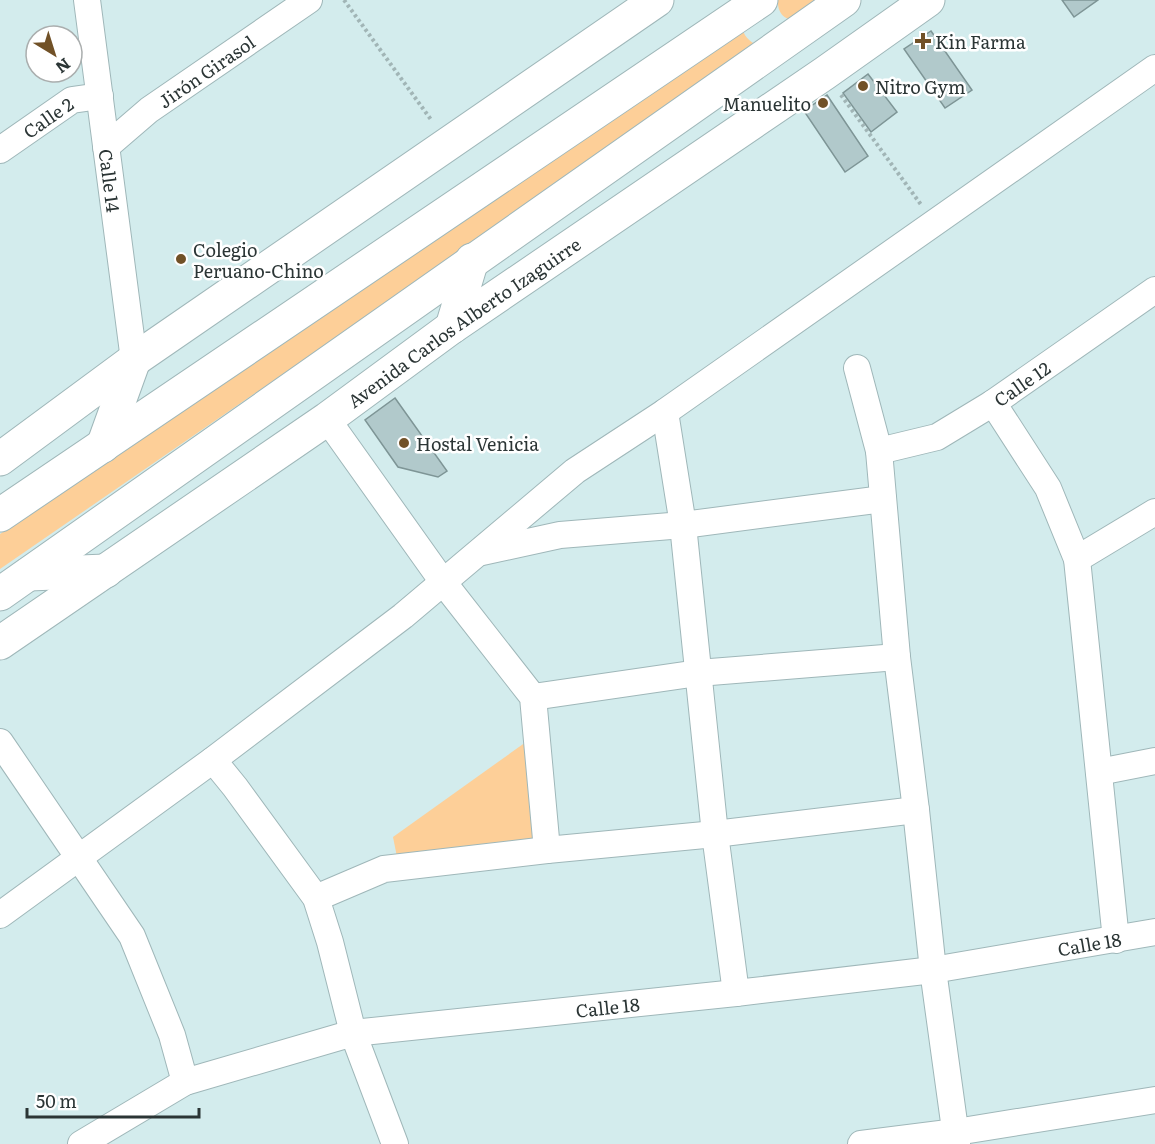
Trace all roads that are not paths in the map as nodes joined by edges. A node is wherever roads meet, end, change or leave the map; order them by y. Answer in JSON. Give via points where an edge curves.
{"nodes":[{"id":1,"x":87,"y":0,"type":"edge"},
{"id":2,"x":309,"y":0,"type":"edge"},
{"id":3,"x":657,"y":0,"type":"edge"},
{"id":4,"x":762,"y":0,"type":"edge"},
{"id":5,"x":844,"y":0,"type":"edge"},
{"id":6,"x":928,"y":0,"type":"edge"},
{"id":7,"x":794,"y":36,"type":"junction"},
{"id":8,"x":1155,"y":68,"type":"edge"},
{"id":9,"x":100,"y":96,"type":"junction"},
{"id":10,"x":106,"y":147,"type":"junction"},
{"id":11,"x":0,"y":150,"type":"edge"},
{"id":12,"x":471,"y":260,"type":"junction"},
{"id":13,"x":1155,"y":290,"type":"edge"},
{"id":14,"x":452,"y":327,"type":"junction"},
{"id":15,"x":134,"y":360,"type":"junction"},
{"id":16,"x":857,"y":368,"type":"dead end"},
{"id":17,"x":993,"y":403,"type":"junction"},
{"id":18,"x":665,"y":412,"type":"junction"},
{"id":19,"x":327,"y":419,"type":"junction"},
{"id":20,"x":103,"y":446,"type":"junction"},
{"id":21,"x":879,"y":451,"type":"junction"},
{"id":22,"x":0,"y":459,"type":"edge"},
{"id":23,"x":883,"y":500,"type":"junction"},
{"id":24,"x":1155,"y":512,"type":"edge"},
{"id":25,"x":0,"y":515,"type":"edge"},
{"id":26,"x":683,"y":525,"type":"junction"},
{"id":27,"x":478,"y":553,"type":"junction"},
{"id":28,"x":1077,"y":559,"type":"junction"},
{"id":29,"x":105,"y":571,"type":"junction"},
{"id":30,"x":29,"y":574,"type":"junction"},
{"id":31,"x":443,"y":582,"type":"junction"},
{"id":32,"x":0,"y":594,"type":"edge"},
{"id":33,"x":0,"y":643,"type":"edge"},
{"id":34,"x":897,"y":657,"type":"junction"},
{"id":35,"x":698,"y":673,"type":"junction"},
{"id":36,"x":533,"y":698,"type":"junction"},
{"id":37,"x":0,"y":742,"type":"edge"},
{"id":38,"x":213,"y":760,"type":"junction"},
{"id":39,"x":1155,"y":761,"type":"edge"},
{"id":40,"x":1099,"y":772,"type":"junction"},
{"id":41,"x":916,"y":810,"type":"junction"},
{"id":42,"x":716,"y":834,"type":"junction"},
{"id":43,"x":547,"y":850,"type":"junction"},
{"id":44,"x":80,"y":858,"type":"junction"},
{"id":45,"x":316,"y":898,"type":"junction"},
{"id":46,"x":0,"y":915,"type":"edge"},
{"id":47,"x":1155,"y":932,"type":"edge"},
{"id":48,"x":1116,"y":940,"type":"junction"},
{"id":49,"x":933,"y":970,"type":"junction"},
{"id":50,"x":736,"y":993,"type":"junction"},
{"id":51,"x":353,"y":1033,"type":"junction"},
{"id":52,"x":185,"y":1082,"type":"junction"},
{"id":53,"x":1155,"y":1100,"type":"edge"},
{"id":54,"x":956,"y":1138,"type":"edge"},
{"id":55,"x":81,"y":1144,"type":"edge"},
{"id":56,"x":395,"y":1144,"type":"edge"},
{"id":57,"x":861,"y":1144,"type":"edge"}],
"edges":[{"from":1,"to":9,"type":"street","name":"Calle 14"},
{"from":2,"to":10,"type":"street","name":"Jirón Girasol","via":[[149,110]]},
{"from":3,"to":15,"type":"main road"},
{"from":4,"to":7,"type":"main road","via":[[761,24],[765,32],[780,38]]},
{"from":4,"to":20,"type":"main road"},
{"from":5,"to":7,"type":"main road"},
{"from":6,"to":14,"type":"main road","name":"Avenida Carlos Alberto Izaguirre"},
{"from":7,"to":12,"type":"main road"},
{"from":8,"to":18,"type":"street"},
{"from":9,"to":10,"type":"street","name":"Calle 14"},
{"from":9,"to":11,"type":"street","name":"Calle 2","via":[[72,100]]},
{"from":10,"to":15,"type":"street","name":"Calle 14"},
{"from":12,"to":14,"type":"main road"},
{"from":12,"to":30,"type":"main road"},
{"from":13,"to":17,"type":"street","name":"Calle 12"},
{"from":14,"to":19,"type":"main road","name":"Avenida Carlos Alberto Izaguirre"},
{"from":15,"to":20,"type":"main road"},
{"from":15,"to":22,"type":"main road"},
{"from":16,"to":21,"type":"street"},
{"from":17,"to":21,"type":"street","name":"Calle 12","via":[[937,437]]},
{"from":17,"to":28,"type":"street","via":[[1048,488]]},
{"from":18,"to":26,"type":"street"},
{"from":18,"to":27,"type":"street","via":[[575,471]]},
{"from":19,"to":29,"type":"main road","name":"Avenida Carlos Alberto Izaguirre"},
{"from":19,"to":31,"type":"street"},
{"from":20,"to":25,"type":"main road"},
{"from":21,"to":23,"type":"street"},
{"from":23,"to":26,"type":"street"},
{"from":23,"to":34,"type":"street"},
{"from":24,"to":28,"type":"street"},
{"from":26,"to":27,"type":"street","via":[[560,535]]},
{"from":26,"to":35,"type":"street"},
{"from":27,"to":31,"type":"street"},
{"from":28,"to":40,"type":"street"},
{"from":29,"to":30,"type":"main road"},
{"from":29,"to":33,"type":"main road","name":"Avenida Carlos Alberto Izaguirre"},
{"from":30,"to":32,"type":"main road"},
{"from":31,"to":36,"type":"street"},
{"from":31,"to":38,"type":"street"},
{"from":34,"to":35,"type":"street"},
{"from":34,"to":41,"type":"street"},
{"from":35,"to":36,"type":"street"},
{"from":35,"to":42,"type":"street"},
{"from":36,"to":43,"type":"street"},
{"from":37,"to":44,"type":"street"},
{"from":38,"to":44,"type":"street"},
{"from":38,"to":45,"type":"street"},
{"from":39,"to":40,"type":"street"},
{"from":40,"to":48,"type":"street"},
{"from":41,"to":42,"type":"street"},
{"from":41,"to":49,"type":"street"},
{"from":42,"to":43,"type":"street"},
{"from":42,"to":50,"type":"street"},
{"from":43,"to":45,"type":"street","via":[[384,869]]},
{"from":44,"to":46,"type":"street"},
{"from":44,"to":52,"type":"street","via":[[132,936],[172,1035]]},
{"from":45,"to":51,"type":"street"},
{"from":47,"to":48,"type":"street","name":"Calle 18"},
{"from":48,"to":49,"type":"street","name":"Calle 18"},
{"from":49,"to":50,"type":"street","name":"Calle 18"},
{"from":49,"to":54,"type":"street"},
{"from":50,"to":51,"type":"street","name":"Calle 18"},
{"from":51,"to":52,"type":"street","name":"Calle 18"},
{"from":51,"to":56,"type":"street"},
{"from":52,"to":55,"type":"street","name":"Calle 18"},
{"from":53,"to":54,"type":"street"},
{"from":54,"to":57,"type":"street"}]}
